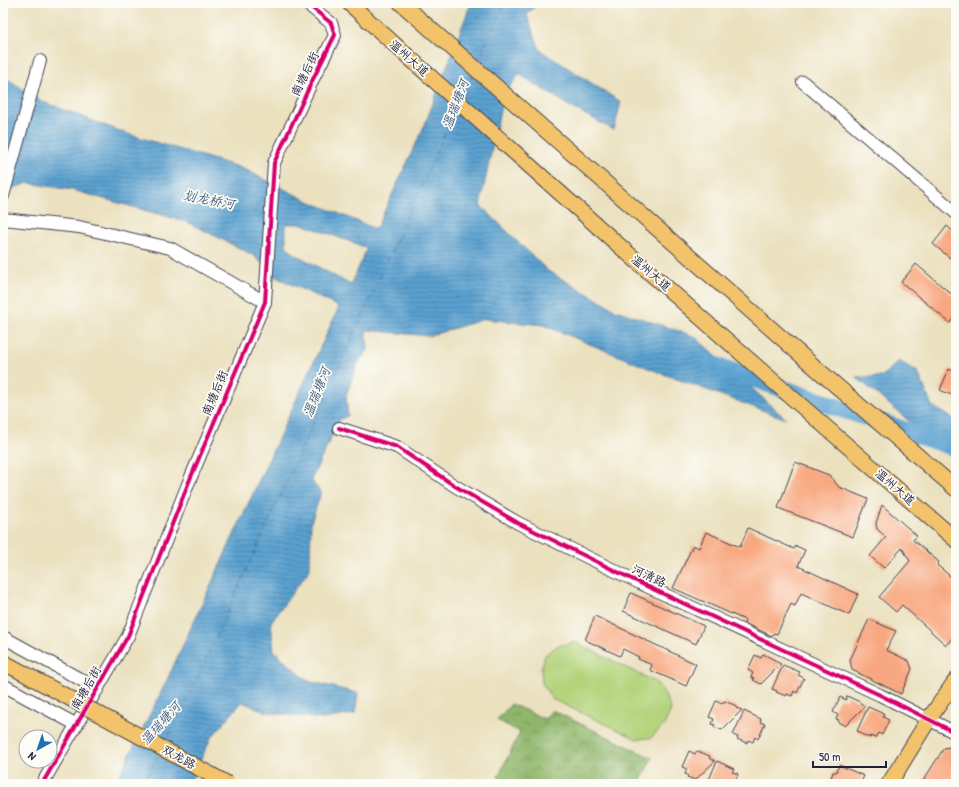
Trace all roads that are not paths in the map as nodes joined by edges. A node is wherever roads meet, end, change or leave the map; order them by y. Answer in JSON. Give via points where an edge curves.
{"nodes":[{"id":1,"x":306,"y":3,"type":"edge"},
{"id":2,"x":350,"y":3,"type":"edge"},
{"id":3,"x":402,"y":3,"type":"edge"},
{"id":4,"x":40,"y":60,"type":"dead end"},
{"id":5,"x":803,"y":82,"type":"dead end"},
{"id":6,"x":3,"y":196,"type":"edge"},
{"id":7,"x":956,"y":213,"type":"edge"},
{"id":8,"x":3,"y":219,"type":"edge"},
{"id":9,"x":265,"y":302,"type":"junction"},
{"id":10,"x":339,"y":428,"type":"dead end"},
{"id":11,"x":953,"y":487,"type":"edge"},
{"id":12,"x":956,"y":540,"type":"edge"},
{"id":13,"x":3,"y":637,"type":"edge"},
{"id":14,"x":3,"y":662,"type":"edge"},
{"id":15,"x":956,"y":680,"type":"edge"},
{"id":16,"x":3,"y":685,"type":"edge"},
{"id":17,"x":98,"y":689,"type":"junction"},
{"id":18,"x":929,"y":719,"type":"junction"},
{"id":19,"x":77,"y":725,"type":"junction"},
{"id":20,"x":956,"y":733,"type":"edge"},
{"id":21,"x":42,"y":784,"type":"edge"},
{"id":22,"x":228,"y":784,"type":"edge"},
{"id":23,"x":888,"y":784,"type":"edge"}],
"edges":[{"from":1,"to":9,"type":"street","name":"南塘后街","via":[[331,23],[335,35],[274,163]]},
{"from":2,"to":12,"type":"main road","name":"温州大道","via":[[517,156]]},
{"from":3,"to":11,"type":"main road"},
{"from":4,"to":6,"type":"street"},
{"from":5,"to":7,"type":"street"},
{"from":8,"to":9,"type":"street","via":[[79,227],[170,248]]},
{"from":9,"to":17,"type":"street","name":"南塘后街","via":[[188,484],[128,636]]},
{"from":10,"to":18,"type":"street","name":"河清路","via":[[397,447],[455,486],[518,523]]},
{"from":13,"to":17,"type":"street"},
{"from":14,"to":22,"type":"main road","name":"双龙路","bridge":true},
{"from":15,"to":18,"type":"main road"},
{"from":16,"to":19,"type":"street"},
{"from":17,"to":19,"type":"street","name":"南塘后街"},
{"from":18,"to":20,"type":"street","name":"河清路"},
{"from":18,"to":23,"type":"main road"},
{"from":19,"to":21,"type":"street","name":"南塘后街"}]}
